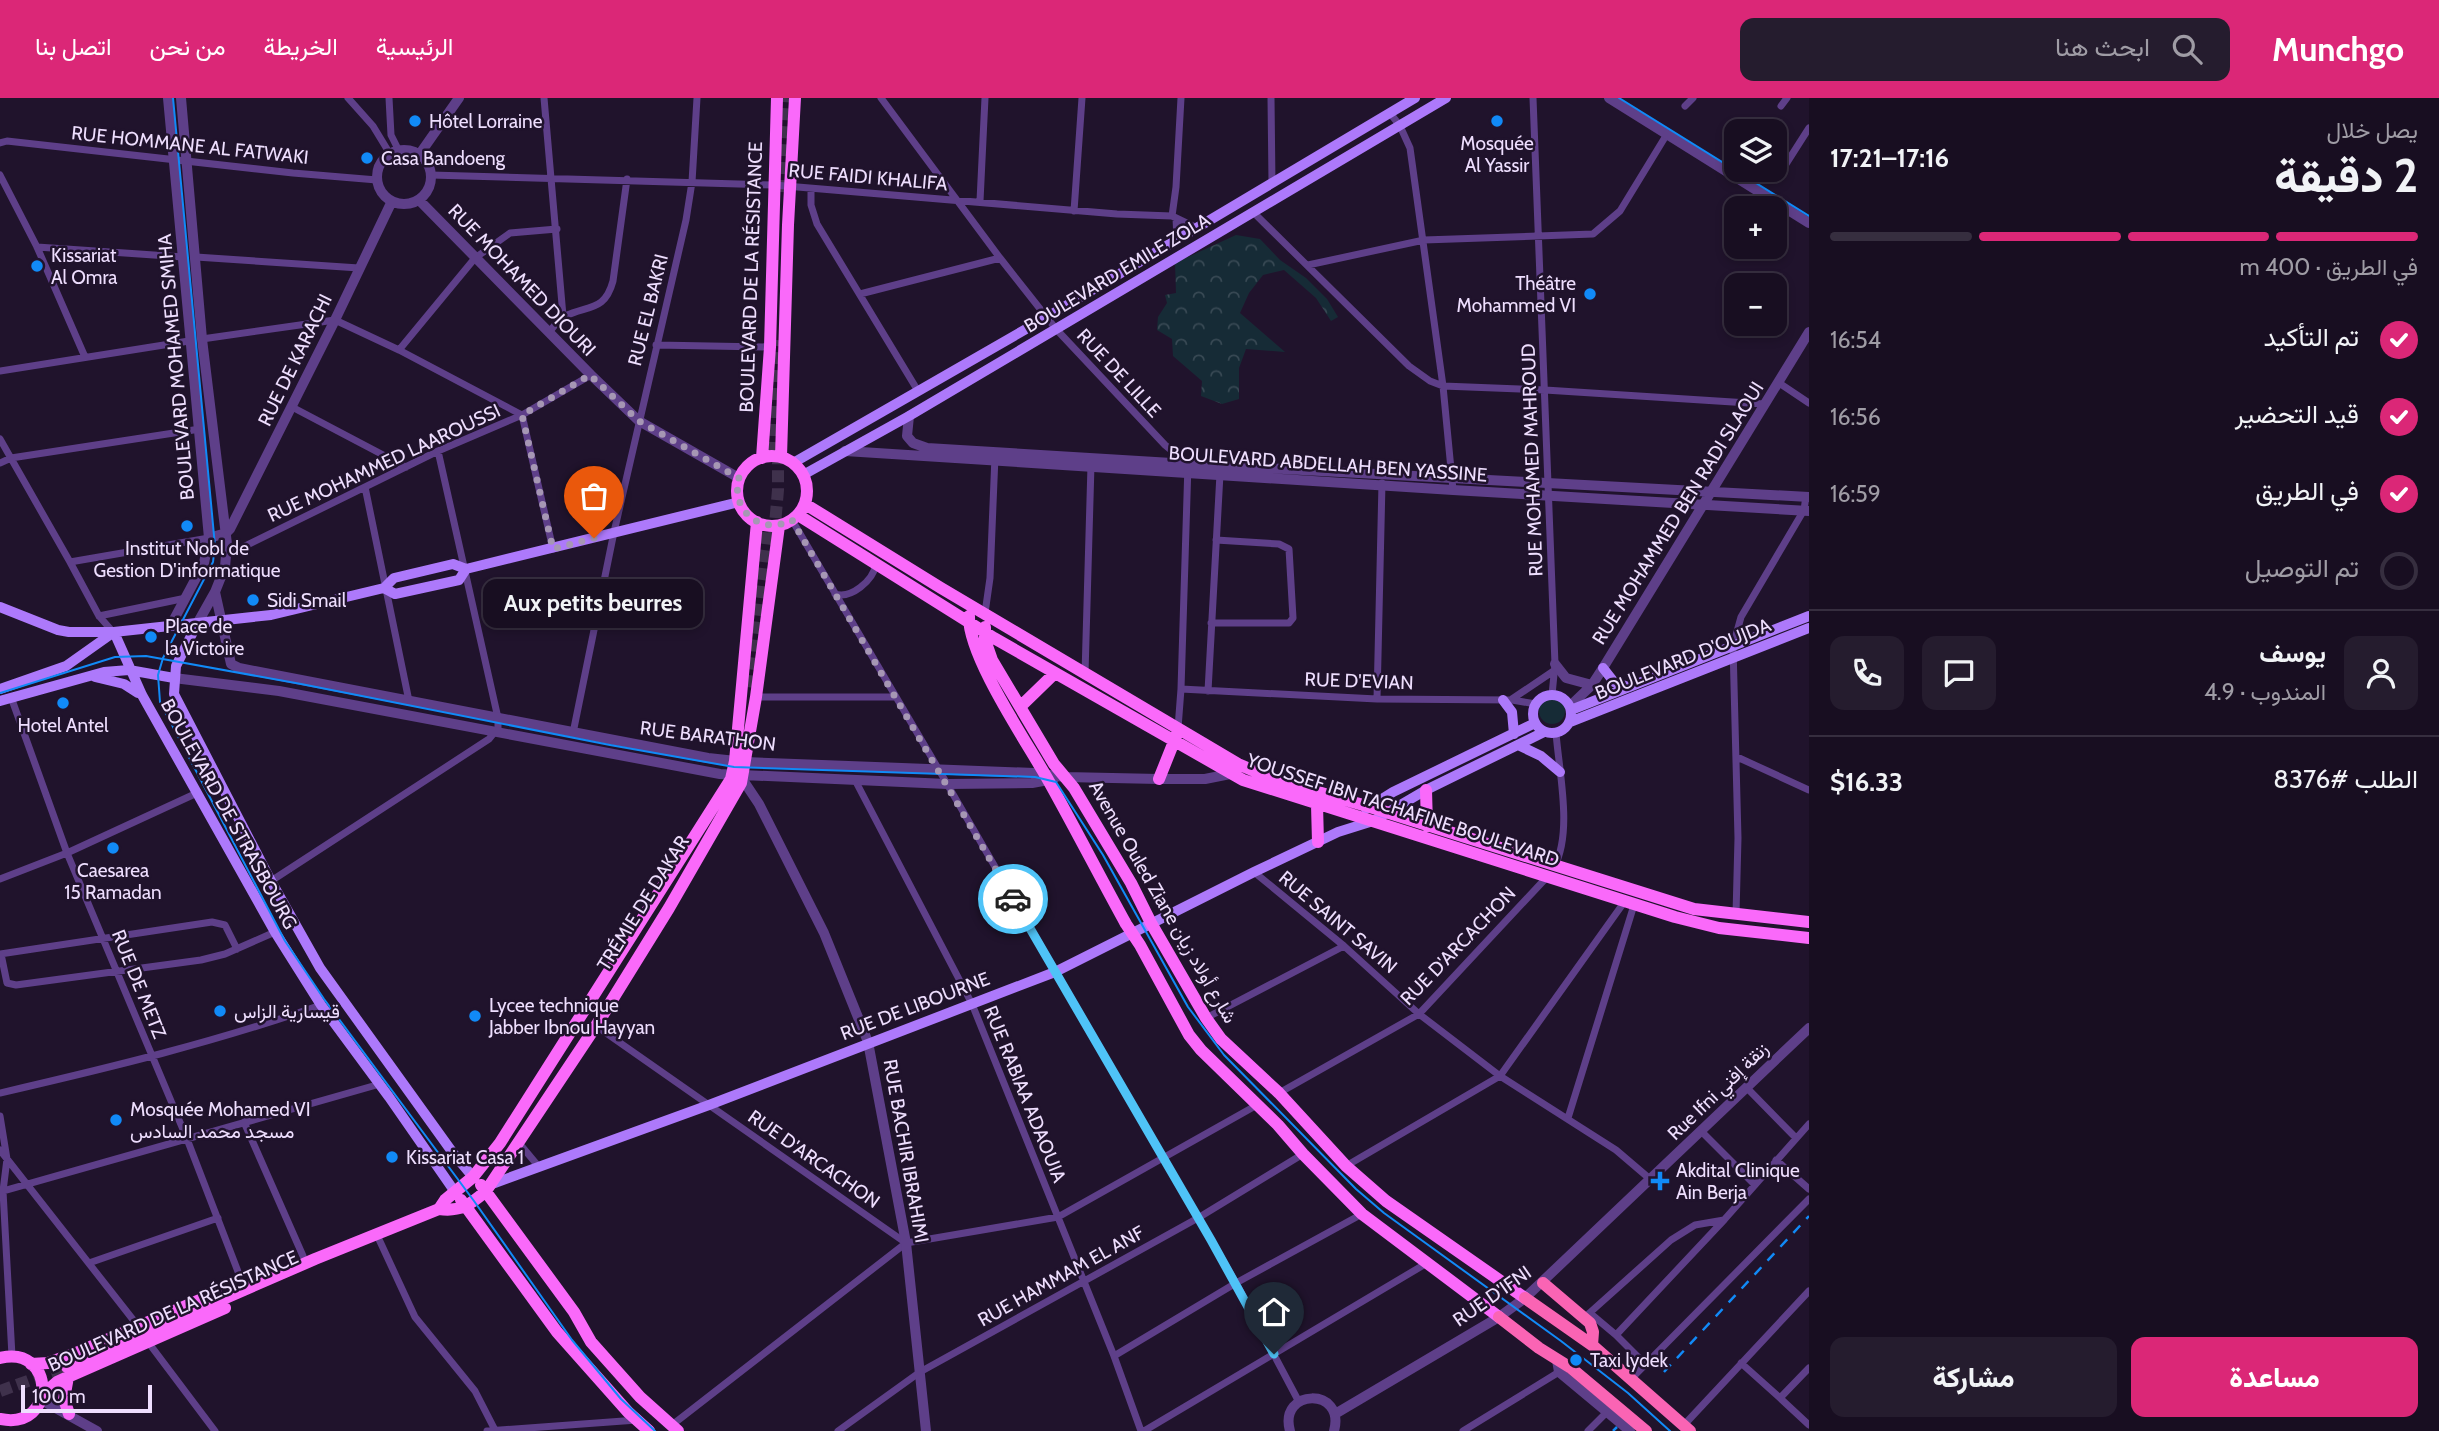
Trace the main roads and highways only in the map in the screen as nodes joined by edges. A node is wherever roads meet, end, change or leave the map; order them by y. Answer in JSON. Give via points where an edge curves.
{"nodes":[{"id":1,"x":777,"y":98,"type":"edge"},
{"id":2,"x":795,"y":98,"type":"edge"},
{"id":3,"x":1415,"y":98,"type":"edge"},
{"id":4,"x":1447,"y":98,"type":"edge"},
{"id":5,"x":781,"y":457,"type":"junction"},
{"id":6,"x":762,"y":458,"type":"junction"},
{"id":7,"x":793,"y":463,"type":"junction"},
{"id":8,"x":803,"y":475,"type":"junction"},
{"id":9,"x":739,"y":502,"type":"junction"},
{"id":10,"x":793,"y":516,"type":"junction"},
{"id":11,"x":757,"y":522,"type":"junction"},
{"id":12,"x":466,"y":569,"type":"junction"},
{"id":13,"x":384,"y":588,"type":"junction"},
{"id":14,"x":969,"y":604,"type":"junction"},
{"id":15,"x":0,"y":607,"type":"edge"},
{"id":16,"x":985,"y":613,"type":"junction"},
{"id":17,"x":1809,"y":616,"type":"edge"},
{"id":18,"x":968,"y":621,"type":"junction"},
{"id":19,"x":197,"y":624,"type":"junction"},
{"id":20,"x":1809,"y":628,"type":"edge"},
{"id":21,"x":985,"y":630,"type":"junction"},
{"id":22,"x":114,"y":632,"type":"junction"},
{"id":23,"x":1734,"y":651,"type":"junction"},
{"id":24,"x":1604,"y":668,"type":"road end"},
{"id":25,"x":129,"y":670,"type":"junction"},
{"id":26,"x":1055,"y":673,"type":"junction"},
{"id":27,"x":89,"y":676,"type":"junction"},
{"id":28,"x":174,"y":678,"type":"junction"},
{"id":29,"x":1637,"y":688,"type":"junction"},
{"id":30,"x":0,"y":689,"type":"edge"},
{"id":31,"x":142,"y":695,"type":"junction"},
{"id":32,"x":1507,"y":700,"type":"road end"},
{"id":33,"x":0,"y":701,"type":"edge"},
{"id":34,"x":1020,"y":707,"type":"junction"},
{"id":35,"x":1571,"y":708,"type":"junction"},
{"id":36,"x":1570,"y":722,"type":"junction"},
{"id":37,"x":1535,"y":723,"type":"junction"},
{"id":38,"x":1178,"y":728,"type":"junction"},
{"id":39,"x":1544,"y":732,"type":"junction"},
{"id":40,"x":1516,"y":739,"type":"junction"},
{"id":41,"x":1175,"y":741,"type":"junction"},
{"id":42,"x":740,"y":761,"type":"junction"},
{"id":43,"x":1559,"y":772,"type":"road end"},
{"id":44,"x":740,"y":777,"type":"junction"},
{"id":45,"x":1159,"y":779,"type":"road end"},
{"id":46,"x":1426,"y":790,"type":"junction"},
{"id":47,"x":1317,"y":805,"type":"junction"},
{"id":48,"x":1370,"y":807,"type":"junction"},
{"id":49,"x":1386,"y":812,"type":"junction"},
{"id":50,"x":1357,"y":816,"type":"junction"},
{"id":51,"x":1373,"y":821,"type":"junction"},
{"id":52,"x":1427,"y":826,"type":"junction"},
{"id":53,"x":1338,"y":832,"type":"junction"},
{"id":54,"x":1318,"y":842,"type":"junction"},
{"id":55,"x":1809,"y":922,"type":"edge"},
{"id":56,"x":1152,"y":923,"type":"junction"},
{"id":57,"x":1132,"y":933,"type":"junction"},
{"id":58,"x":1809,"y":938,"type":"edge"},
{"id":59,"x":500,"y":1143,"type":"junction"},
{"id":60,"x":516,"y":1146,"type":"junction"},
{"id":61,"x":473,"y":1177,"type":"junction"},
{"id":62,"x":489,"y":1187,"type":"junction"},
{"id":63,"x":455,"y":1192,"type":"junction"},
{"id":64,"x":467,"y":1207,"type":"junction"},
{"id":65,"x":439,"y":1209,"type":"junction"},
{"id":66,"x":309,"y":1258,"type":"junction"},
{"id":67,"x":1543,"y":1283,"type":"road end"},
{"id":68,"x":1525,"y":1298,"type":"joint"},
{"id":69,"x":1499,"y":1317,"type":"joint"},
{"id":70,"x":1591,"y":1345,"type":"junction"},
{"id":71,"x":6,"y":1357,"type":"edge"},
{"id":72,"x":31,"y":1364,"type":"junction"},
{"id":73,"x":67,"y":1372,"type":"junction"},
{"id":74,"x":42,"y":1397,"type":"junction"},
{"id":75,"x":69,"y":1414,"type":"road end"},
{"id":76,"x":0,"y":1419,"type":"edge"},
{"id":77,"x":1687,"y":1428,"type":"edge"},
{"id":78,"x":672,"y":1429,"type":"edge"},
{"id":79,"x":649,"y":1431,"type":"edge"},
{"id":80,"x":1646,"y":1431,"type":"edge"}],
"edges":[{"from":1,"to":6,"type":"main road","name":"BOULEVARD DE LA RÉSISTANCE"},
{"from":2,"to":5,"type":"main road","name":"BOULEVARD DE LA RÉSISTANCE"},
{"from":3,"to":7,"type":"main road","name":"BOULEVARD EMILE ZOLA"},
{"from":4,"to":8,"type":"main road","name":"BOULEVARD EMILE ZOLA"},
{"from":5,"to":6,"type":"main road"},
{"from":5,"to":7,"type":"main road"},
{"from":6,"to":9,"type":"main road","via":[[739,478]]},
{"from":7,"to":8,"type":"main road"},
{"from":8,"to":10,"type":"main road","via":[[807,491]]},
{"from":9,"to":11,"type":"main road"},
{"from":9,"to":12,"type":"main road"},
{"from":10,"to":11,"type":"main road","via":[[766,526]]},
{"from":10,"to":14,"type":"main road","name":"YOUSSEF IBN TACHAFINE BOULEVARD"},
{"from":10,"to":18,"type":"main road","name":"YOUSSEF IBN TACHAFINE BOULEVARD"},
{"from":10,"to":42,"type":"main road","name":"BOULEVARD DE LA RÉSISTANCE"},
{"from":11,"to":42,"type":"main road","name":"BOULEVARD DE LA RÉSISTANCE"},
{"from":12,"to":13,"type":"main road","via":[[453,564],[394,578]]},
{"from":12,"to":13,"type":"main road","via":[[458,580],[395,594]]},
{"from":13,"to":19,"type":"main road","via":[[271,615]]},
{"from":14,"to":16,"type":"main road","name":"YOUSSEF IBN TACHAFINE BOULEVARD"},
{"from":14,"to":18,"type":"main road","name":"Avenue Ouled Ziane شارع أولاد زيان"},
{"from":15,"to":22,"type":"main road","via":[[58,630]]},
{"from":16,"to":21,"type":"main road","name":"Avenue Ouled Ziane شارع أولاد زيان"},
{"from":16,"to":38,"type":"main road","name":"YOUSSEF IBN TACHAFINE BOULEVARD"},
{"from":17,"to":23,"type":"main road","name":"BOULEVARD D'OUJDA"},
{"from":18,"to":21,"type":"main road","name":"YOUSSEF IBN TACHAFINE BOULEVARD"},
{"from":18,"to":57,"type":"main road","name":"Avenue Ouled Ziane شارع أولاد زيان","via":[[981,661]]},
{"from":19,"to":22,"type":"main road"},
{"from":19,"to":28,"type":"main road","name":"BOULEVARD DE STRASBOURG","via":[[180,654]]},
{"from":20,"to":23,"type":"main road","name":"BOULEVARD D'OUJDA"},
{"from":21,"to":26,"type":"main road","name":"YOUSSEF IBN TACHAFINE BOULEVARD"},
{"from":21,"to":34,"type":"main road","name":"Avenue Ouled Ziane شارع أولاد زيان","via":[[992,660]]},
{"from":22,"to":25,"type":"main road","name":"BOULEVARD DE STRASBOURG"},
{"from":22,"to":30,"type":"main road","via":[[66,666]]},
{"from":23,"to":29,"type":"main road","name":"BOULEVARD D'OUJDA"},
{"from":24,"to":29,"type":"main road","via":[[1614,682]]},
{"from":25,"to":27,"type":"main road"},
{"from":25,"to":28,"type":"main road"},
{"from":25,"to":31,"type":"main road","name":"BOULEVARD DE STRASBOURG"},
{"from":26,"to":34,"type":"main road"},
{"from":26,"to":41,"type":"main road","name":"YOUSSEF IBN TACHAFINE BOULEVARD"},
{"from":27,"to":31,"type":"main road","via":[[124,684]]},
{"from":27,"to":33,"type":"main road"},
{"from":28,"to":61,"type":"main road","name":"BOULEVARD DE STRASBOURG","via":[[174,694],[320,968]]},
{"from":29,"to":35,"type":"main road","name":"BOULEVARD D'OUJDA"},
{"from":29,"to":36,"type":"main road","name":"BOULEVARD D'OUJDA"},
{"from":31,"to":63,"type":"main road","name":"BOULEVARD DE STRASBOURG","via":[[275,932],[321,1005]]},
{"from":32,"to":40,"type":"main road"},
{"from":34,"to":56,"type":"main road","name":"Avenue Ouled Ziane شارع أولاد زيان"},
{"from":35,"to":36,"type":"main road"},
{"from":35,"to":37,"type":"main road","via":[[1563,698],[1542,698],[1536,704]]},
{"from":36,"to":39,"type":"main road","via":[[1556,733]]},
{"from":37,"to":39,"type":"main road"},
{"from":37,"to":40,"type":"main road"},
{"from":38,"to":41,"type":"main road"},
{"from":38,"to":48,"type":"main road","name":"YOUSSEF IBN TACHAFINE BOULEVARD","via":[[1273,779]]},
{"from":39,"to":40,"type":"main road"},
{"from":40,"to":43,"type":"main road"},
{"from":40,"to":46,"type":"main road"},
{"from":40,"to":48,"type":"main road","via":[[1393,792]]},
{"from":41,"to":45,"type":"main road"},
{"from":41,"to":47,"type":"main road","name":"YOUSSEF IBN TACHAFINE BOULEVARD","via":[[1230,774]]},
{"from":42,"to":44,"type":"main road","name":"BOULEVARD DE LA RÉSISTANCE"},
{"from":44,"to":59,"type":"main road","name":"BOULEVARD DE LA RÉSISTANCE"},
{"from":44,"to":60,"type":"main road","name":"BOULEVARD DE LA RÉSISTANCE","via":[[669,908]]},
{"from":46,"to":49,"type":"main road"},
{"from":46,"to":52,"type":"main road"},
{"from":47,"to":50,"type":"main road","name":"YOUSSEF IBN TACHAFINE BOULEVARD"},
{"from":47,"to":54,"type":"main road"},
{"from":48,"to":49,"type":"main road","name":"YOUSSEF IBN TACHAFINE BOULEVARD"},
{"from":48,"to":50,"type":"main road"},
{"from":49,"to":51,"type":"main road"},
{"from":49,"to":52,"type":"main road","name":"YOUSSEF IBN TACHAFINE BOULEVARD"},
{"from":50,"to":51,"type":"main road","name":"YOUSSEF IBN TACHAFINE BOULEVARD"},
{"from":50,"to":53,"type":"main road"},
{"from":51,"to":53,"type":"main road"},
{"from":51,"to":58,"type":"main road","name":"YOUSSEF IBN TACHAFINE BOULEVARD","via":[[1720,928]]},
{"from":52,"to":55,"type":"main road","name":"YOUSSEF IBN TACHAFINE BOULEVARD","via":[[1694,909]]},
{"from":53,"to":54,"type":"main road","name":"RUE DE LIBOURNE"},
{"from":54,"to":56,"type":"main road","name":"RUE DE LIBOURNE"},
{"from":56,"to":57,"type":"main road","name":"RUE DE LIBOURNE"},
{"from":56,"to":68,"type":"main road","name":"Avenue Ouled Ziane شارع أولاد زيان","via":[[1206,1018],[1230,1049],[1279,1093],[1346,1166],[1386,1201]]},
{"from":57,"to":62,"type":"main road","name":"RUE DE LIBOURNE","via":[[1055,972]]},
{"from":57,"to":69,"type":"main road","name":"Avenue Ouled Ziane شارع أولاد زيان","via":[[1195,1043],[1362,1214]]},
{"from":59,"to":60,"type":"main road","name":"TRÉMIE DE DAKAR","via":[[514,1129],[715,817],[524,1125]]},
{"from":59,"to":61,"type":"main road","name":"BOULEVARD DE LA RÉSISTANCE"},
{"from":60,"to":62,"type":"main road","name":"BOULEVARD DE LA RÉSISTANCE"},
{"from":61,"to":62,"type":"main road"},
{"from":61,"to":63,"type":"main road","name":"BOULEVARD DE LA RÉSISTANCE"},
{"from":62,"to":64,"type":"main road","name":"BOULEVARD DE LA RÉSISTANCE"},
{"from":62,"to":78,"type":"main road","via":[[510,1227],[591,1342]]},
{"from":63,"to":64,"type":"main road"},
{"from":63,"to":65,"type":"main road","name":"BOULEVARD DE LA RÉSISTANCE"},
{"from":64,"to":65,"type":"main road","name":"BOULEVARD DE LA RÉSISTANCE"},
{"from":64,"to":79,"type":"main road","via":[[557,1332]]},
{"from":65,"to":66,"type":"main road","name":"BOULEVARD DE LA RÉSISTANCE"},
{"from":66,"to":72,"type":"main road","name":"BOULEVARD DE LA RÉSISTANCE","via":[[48,1363]]},
{"from":66,"to":73,"type":"main road"},
{"from":66,"to":73,"type":"main road","name":"BOULEVARD DE LA RÉSISTANCE","via":[[313,1268],[148,1342]]},
{"from":67,"to":70,"type":"highway","via":[[1588,1316]]},
{"from":68,"to":70,"type":"highway","name":"Avenue Ouled Ziane شارع أولاد زيان"},
{"from":69,"to":80,"type":"highway","via":[[1558,1366],[1581,1376]]},
{"from":70,"to":77,"type":"highway","name":"Avenue Ouled Ziane شارع أولاد زيان"},
{"from":71,"to":72,"type":"main road"},
{"from":72,"to":74,"type":"main road","via":[[42,1380]]},
{"from":73,"to":74,"type":"main road","name":"BOULEVARD DE LA RÉSISTANCE"},
{"from":73,"to":75,"type":"main road","via":[[64,1399]]},
{"from":74,"to":76,"type":"main road","name":"BOULEVARD DE LA RÉSISTANCE","via":[[27,1417]]}]}
